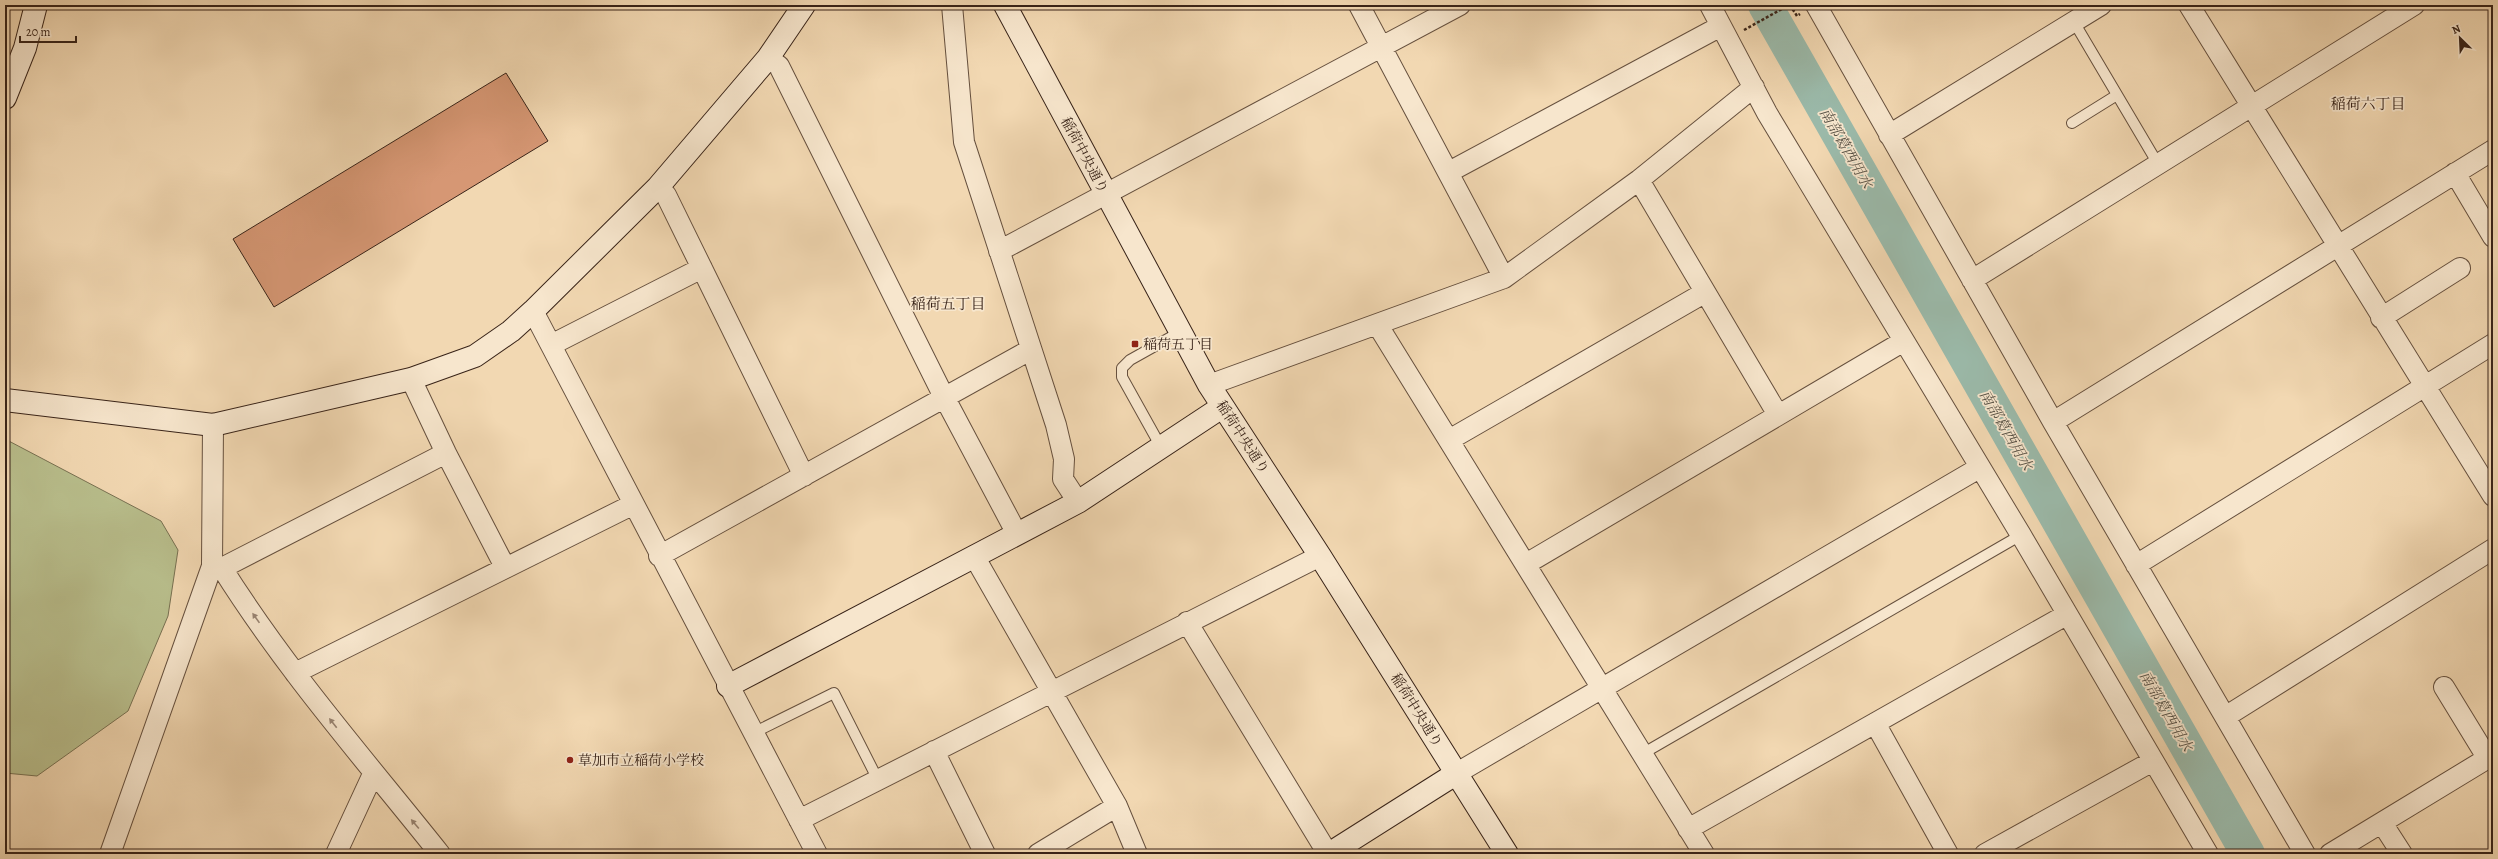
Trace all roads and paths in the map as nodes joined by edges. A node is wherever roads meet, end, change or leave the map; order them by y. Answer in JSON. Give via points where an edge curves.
{"nodes":[{"id":1,"x":36,"y":5,"type":"edge"},
{"id":2,"x":804,"y":5,"type":"edge"},
{"id":3,"x":952,"y":5,"type":"edge"},
{"id":4,"x":1005,"y":5,"type":"edge"},
{"id":5,"x":1359,"y":5,"type":"edge"},
{"id":6,"x":1460,"y":5,"type":"edge"},
{"id":7,"x":1710,"y":5,"type":"edge"},
{"id":8,"x":1789,"y":5,"type":"edge"},
{"id":9,"x":2101,"y":5,"type":"edge"},
{"id":10,"x":2189,"y":5,"type":"edge"},
{"id":11,"x":2414,"y":5,"type":"edge"},
{"id":12,"x":1808,"y":10,"type":"edge"},
{"id":13,"x":2074,"y":22,"type":"junction"},
{"id":14,"x":1721,"y":26,"type":"junction"},
{"id":15,"x":1750,"y":27,"type":"dead end"},
{"id":16,"x":1381,"y":47,"type":"junction"},
{"id":17,"x":768,"y":58,"type":"junction"},
{"id":18,"x":1754,"y":87,"type":"junction"},
{"id":19,"x":2117,"y":94,"type":"junction"},
{"id":20,"x":5,"y":98,"type":"edge"},
{"id":21,"x":2252,"y":106,"type":"junction"},
{"id":22,"x":2072,"y":123,"type":"dead end"},
{"id":23,"x":1889,"y":135,"type":"junction"},
{"id":24,"x":2493,"y":150,"type":"edge"},
{"id":25,"x":2158,"y":164,"type":"junction"},
{"id":26,"x":1449,"y":172,"type":"junction"},
{"id":27,"x":2455,"y":173,"type":"junction"},
{"id":28,"x":1639,"y":180,"type":"junction"},
{"id":29,"x":658,"y":187,"type":"junction"},
{"id":30,"x":1105,"y":194,"type":"junction"},
{"id":31,"x":2493,"y":237,"type":"edge"},
{"id":32,"x":2337,"y":247,"type":"junction"},
{"id":33,"x":998,"y":251,"type":"junction"},
{"id":34,"x":702,"y":268,"type":"junction"},
{"id":35,"x":2460,"y":268,"type":"dead end"},
{"id":36,"x":1504,"y":278,"type":"junction"},
{"id":37,"x":1972,"y":280,"type":"junction"},
{"id":38,"x":1704,"y":293,"type":"junction"},
{"id":39,"x":533,"y":311,"type":"junction"},
{"id":40,"x":2382,"y":318,"type":"junction"},
{"id":41,"x":1376,"y":324,"type":"junction"},
{"id":42,"x":1180,"y":332,"type":"junction"},
{"id":43,"x":1904,"y":341,"type":"junction"},
{"id":44,"x":2493,"y":344,"type":"edge"},
{"id":45,"x":551,"y":346,"type":"junction"},
{"id":46,"x":1030,"y":350,"type":"junction"},
{"id":47,"x":411,"y":380,"type":"junction"},
{"id":48,"x":1209,"y":385,"type":"junction"},
{"id":49,"x":2424,"y":386,"type":"junction"},
{"id":50,"x":945,"y":397,"type":"junction"},
{"id":51,"x":5,"y":400,"type":"edge"},
{"id":52,"x":1222,"y":407,"type":"junction"},
{"id":53,"x":1778,"y":415,"type":"junction"},
{"id":54,"x":2053,"y":422,"type":"junction"},
{"id":55,"x":214,"y":425,"type":"junction"},
{"id":56,"x":1449,"y":440,"type":"junction"},
{"id":57,"x":1161,"y":447,"type":"junction"},
{"id":58,"x":446,"y":453,"type":"junction"},
{"id":59,"x":1979,"y":468,"type":"junction"},
{"id":60,"x":804,"y":476,"type":"junction"},
{"id":61,"x":2493,"y":496,"type":"edge"},
{"id":62,"x":1078,"y":502,"type":"junction"},
{"id":63,"x":632,"y":505,"type":"junction"},
{"id":64,"x":1017,"y":534,"type":"junction"},
{"id":65,"x":2021,"y":534,"type":"junction"},
{"id":66,"x":2493,"y":549,"type":"edge"},
{"id":67,"x":659,"y":556,"type":"junction"},
{"id":68,"x":974,"y":556,"type":"junction"},
{"id":69,"x":1320,"y":556,"type":"junction"},
{"id":70,"x":1526,"y":564,"type":"junction"},
{"id":71,"x":2136,"y":565,"type":"junction"},
{"id":72,"x":217,"y":567,"type":"junction"},
{"id":73,"x":505,"y":567,"type":"junction"},
{"id":74,"x":2066,"y":615,"type":"junction"},
{"id":75,"x":1187,"y":622,"type":"junction"},
{"id":76,"x":295,"y":673,"type":"junction"},
{"id":77,"x":728,"y":686,"type":"junction"},
{"id":78,"x":2444,"y":687,"type":"dead end"},
{"id":79,"x":1601,"y":688,"type":"junction"},
{"id":80,"x":1051,"y":691,"type":"junction"},
{"id":81,"x":2225,"y":717,"type":"junction"},
{"id":82,"x":1875,"y":722,"type":"junction"},
{"id":83,"x":753,"y":732,"type":"junction"},
{"id":84,"x":934,"y":751,"type":"junction"},
{"id":85,"x":1642,"y":754,"type":"junction"},
{"id":86,"x":2490,"y":757,"type":"edge"},
{"id":87,"x":2153,"y":761,"type":"junction"},
{"id":88,"x":1456,"y":773,"type":"junction"},
{"id":89,"x":373,"y":774,"type":"junction"},
{"id":90,"x":878,"y":780,"type":"junction"},
{"id":91,"x":1117,"y":806,"type":"junction"},
{"id":92,"x":799,"y":820,"type":"junction"},
{"id":93,"x":2382,"y":823,"type":"junction"},
{"id":94,"x":1688,"y":829,"type":"junction"},
{"id":95,"x":110,"y":854,"type":"edge"},
{"id":96,"x":336,"y":854,"type":"edge"},
{"id":97,"x":440,"y":854,"type":"edge"},
{"id":98,"x":817,"y":854,"type":"edge"},
{"id":99,"x":985,"y":854,"type":"edge"},
{"id":100,"x":1038,"y":854,"type":"edge"},
{"id":101,"x":1137,"y":854,"type":"edge"},
{"id":102,"x":1328,"y":854,"type":"edge"},
{"id":103,"x":1507,"y":854,"type":"edge"},
{"id":104,"x":1704,"y":854,"type":"edge"},
{"id":105,"x":1948,"y":854,"type":"edge"},
{"id":106,"x":1985,"y":854,"type":"edge"},
{"id":107,"x":2208,"y":854,"type":"edge"},
{"id":108,"x":2305,"y":854,"type":"edge"},
{"id":109,"x":2330,"y":854,"type":"edge"},
{"id":110,"x":2402,"y":854,"type":"edge"}],
"edges":[{"from":1,"to":20,"type":"street","via":[[25,48]]},
{"from":2,"to":17,"type":"street"},
{"from":3,"to":33,"type":"street","via":[[964,142]]},
{"from":4,"to":30,"type":"street","name":"稲荷中央通り"},
{"from":5,"to":16,"type":"street"},
{"from":6,"to":16,"type":"street"},
{"from":7,"to":14,"type":"street"},
{"from":8,"to":12,"type":"path","via":[[1797,16]]},
{"from":8,"to":15,"type":"path"},
{"from":9,"to":13,"type":"street"},
{"from":10,"to":21,"type":"street"},
{"from":11,"to":21,"type":"street"},
{"from":12,"to":23,"type":"street"},
{"from":13,"to":19,"type":"lane"},
{"from":13,"to":23,"type":"street"},
{"from":14,"to":18,"type":"street"},
{"from":14,"to":26,"type":"street"},
{"from":16,"to":26,"type":"street"},
{"from":16,"to":30,"type":"street"},
{"from":17,"to":29,"type":"street"},
{"from":17,"to":50,"type":"street","via":[[779,66]]},
{"from":18,"to":28,"type":"street"},
{"from":18,"to":43,"type":"street"},
{"from":19,"to":22,"type":"lane"},
{"from":19,"to":25,"type":"lane"},
{"from":21,"to":25,"type":"street"},
{"from":21,"to":32,"type":"street"},
{"from":23,"to":37,"type":"street"},
{"from":24,"to":27,"type":"street"},
{"from":25,"to":37,"type":"street"},
{"from":26,"to":36,"type":"street"},
{"from":27,"to":31,"type":"street"},
{"from":27,"to":32,"type":"street"},
{"from":28,"to":36,"type":"street"},
{"from":28,"to":38,"type":"street"},
{"from":29,"to":34,"type":"street","via":[[666,195]]},
{"from":29,"to":39,"type":"street"},
{"from":30,"to":33,"type":"street"},
{"from":30,"to":42,"type":"street","name":"稲荷中央通り"},
{"from":32,"to":40,"type":"street"},
{"from":32,"to":54,"type":"street"},
{"from":33,"to":46,"type":"street"},
{"from":34,"to":45,"type":"street"},
{"from":34,"to":60,"type":"street"},
{"from":35,"to":40,"type":"street"},
{"from":36,"to":41,"type":"street"},
{"from":37,"to":54,"type":"street"},
{"from":38,"to":53,"type":"street"},
{"from":38,"to":56,"type":"street"},
{"from":39,"to":45,"type":"street"},
{"from":39,"to":47,"type":"street","via":[[511,331],[474,356]]},
{"from":40,"to":49,"type":"street"},
{"from":41,"to":48,"type":"street"},
{"from":41,"to":56,"type":"street"},
{"from":42,"to":48,"type":"street","name":"稲荷中央通り"},
{"from":42,"to":57,"type":"lane","via":[[1130,360],[1122,368],[1122,377]]},
{"from":43,"to":53,"type":"street"},
{"from":43,"to":59,"type":"street"},
{"from":44,"to":49,"type":"street"},
{"from":45,"to":63,"type":"street"},
{"from":46,"to":50,"type":"street"},
{"from":46,"to":62,"type":"street","via":[[1056,425],[1064,459],[1062,479]]},
{"from":47,"to":55,"type":"street"},
{"from":47,"to":58,"type":"street"},
{"from":48,"to":52,"type":"street","name":"稲荷中央通り"},
{"from":49,"to":61,"type":"street"},
{"from":49,"to":71,"type":"street"},
{"from":50,"to":60,"type":"street"},
{"from":50,"to":64,"type":"street"},
{"from":51,"to":55,"type":"street"},
{"from":52,"to":57,"type":"street"},
{"from":52,"to":69,"type":"street","name":"稲荷中央通り"},
{"from":53,"to":70,"type":"street"},
{"from":54,"to":71,"type":"street"},
{"from":55,"to":72,"type":"street"},
{"from":56,"to":70,"type":"street"},
{"from":57,"to":62,"type":"street"},
{"from":58,"to":72,"type":"street"},
{"from":58,"to":73,"type":"street"},
{"from":59,"to":65,"type":"street"},
{"from":59,"to":79,"type":"street"},
{"from":60,"to":67,"type":"street"},
{"from":62,"to":64,"type":"street"},
{"from":63,"to":67,"type":"street"},
{"from":63,"to":73,"type":"street"},
{"from":64,"to":68,"type":"street"},
{"from":65,"to":74,"type":"street"},
{"from":65,"to":85,"type":"lane"},
{"from":66,"to":81,"type":"street"},
{"from":67,"to":77,"type":"street"},
{"from":68,"to":77,"type":"street"},
{"from":68,"to":80,"type":"street"},
{"from":69,"to":75,"type":"street"},
{"from":69,"to":88,"type":"street","name":"稲荷中央通り"},
{"from":70,"to":79,"type":"street"},
{"from":71,"to":81,"type":"street"},
{"from":76,"to":72,"type":"street","one_way":true},
{"from":72,"to":95,"type":"street"},
{"from":73,"to":76,"type":"street"},
{"from":74,"to":82,"type":"street"},
{"from":74,"to":87,"type":"street"},
{"from":75,"to":80,"type":"street"},
{"from":75,"to":102,"type":"street"},
{"from":89,"to":76,"type":"street","one_way":true},
{"from":77,"to":83,"type":"street"},
{"from":78,"to":86,"type":"street"},
{"from":79,"to":85,"type":"street"},
{"from":79,"to":88,"type":"street"},
{"from":80,"to":84,"type":"street"},
{"from":80,"to":91,"type":"street"},
{"from":81,"to":108,"type":"street"},
{"from":82,"to":94,"type":"street"},
{"from":82,"to":105,"type":"street"},
{"from":83,"to":90,"type":"lane","via":[[834,693]]},
{"from":83,"to":92,"type":"street"},
{"from":84,"to":90,"type":"street"},
{"from":84,"to":99,"type":"street"},
{"from":85,"to":94,"type":"street"},
{"from":86,"to":93,"type":"street"},
{"from":87,"to":106,"type":"street"},
{"from":87,"to":107,"type":"street"},
{"from":88,"to":102,"type":"street"},
{"from":88,"to":103,"type":"street","name":"稲荷中央通り"},
{"from":89,"to":96,"type":"street"},
{"from":97,"to":89,"type":"street","one_way":true},
{"from":90,"to":92,"type":"street"},
{"from":91,"to":100,"type":"street"},
{"from":91,"to":101,"type":"street"},
{"from":92,"to":98,"type":"street"},
{"from":93,"to":109,"type":"street"},
{"from":93,"to":110,"type":"street"},
{"from":94,"to":104,"type":"street"}]}
